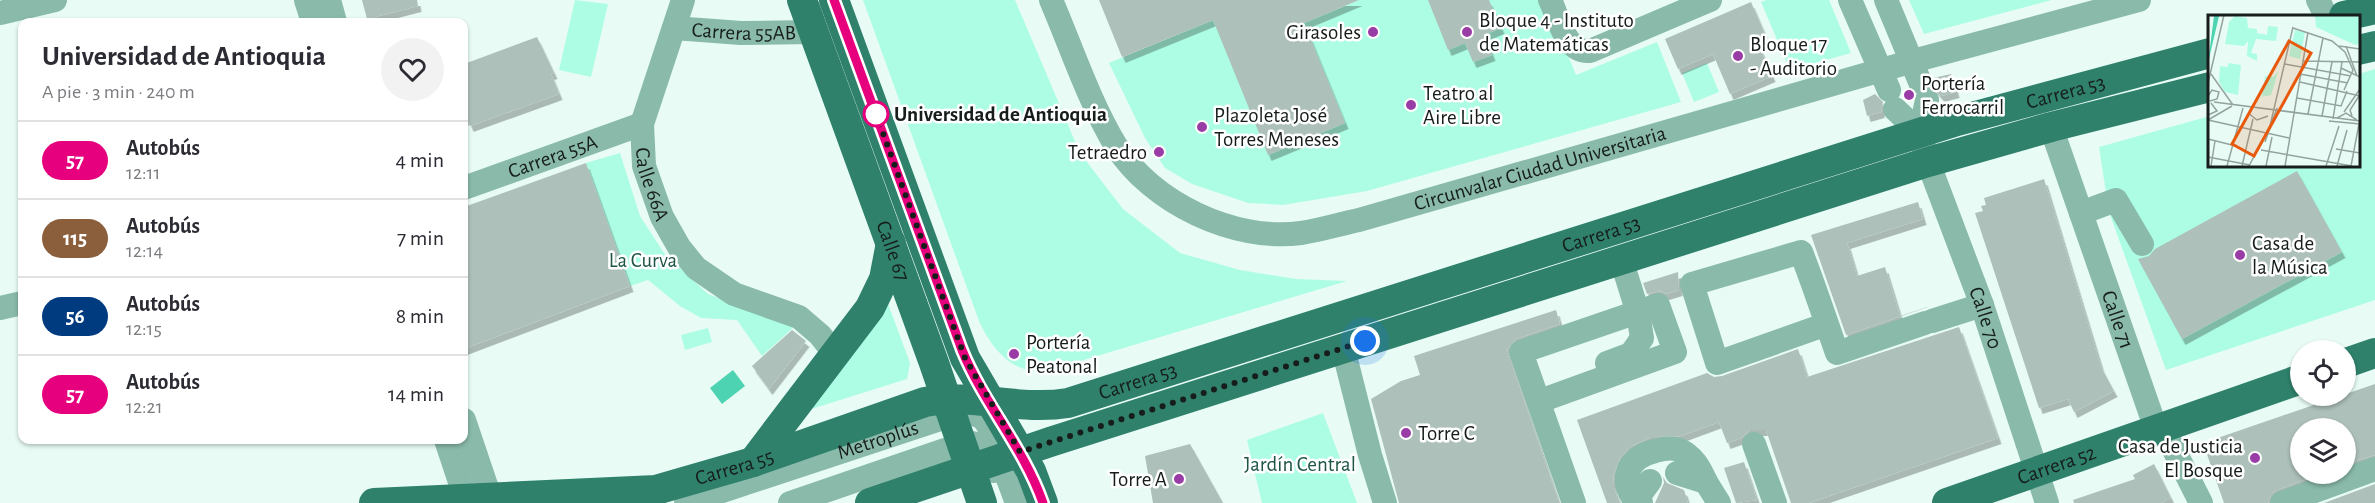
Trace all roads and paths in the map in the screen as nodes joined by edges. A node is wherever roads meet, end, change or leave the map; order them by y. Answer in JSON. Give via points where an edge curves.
{"nodes":[{"id":1,"x":306,"y":0,"type":"edge"},
{"id":2,"x":329,"y":0,"type":"edge"},
{"id":3,"x":683,"y":0,"type":"edge"},
{"id":4,"x":802,"y":0,"type":"edge"},
{"id":5,"x":834,"y":0,"type":"edge"},
{"id":6,"x":1051,"y":0,"type":"edge"},
{"id":7,"x":1550,"y":0,"type":"edge"},
{"id":8,"x":1710,"y":0,"type":"edge"},
{"id":9,"x":1850,"y":0,"type":"edge"},
{"id":10,"x":1886,"y":0,"type":"edge"},
{"id":11,"x":2139,"y":0,"type":"edge"},
{"id":12,"x":2318,"y":0,"type":"edge"},
{"id":13,"x":41,"y":9,"type":"edge"},
{"id":14,"x":2375,"y":9,"type":"edge"},
{"id":15,"x":0,"y":14,"type":"edge"},
{"id":16,"x":2326,"y":15,"type":"edge"},
{"id":17,"x":2348,"y":15,"type":"edge"},
{"id":18,"x":312,"y":18,"type":"edge"},
{"id":19,"x":334,"y":18,"type":"edge"},
{"id":20,"x":674,"y":28,"type":"junction"},
{"id":21,"x":814,"y":32,"type":"junction"},
{"id":22,"x":2375,"y":46,"type":"edge"},
{"id":23,"x":2360,"y":50,"type":"edge"},
{"id":24,"x":2208,"y":53,"type":"edge"},
{"id":25,"x":1920,"y":81,"type":"junction"},
{"id":26,"x":2208,"y":88,"type":"edge"},
{"id":27,"x":1889,"y":90,"type":"junction"},
{"id":28,"x":642,"y":124,"type":"junction"},
{"id":29,"x":2051,"y":127,"type":"junction"},
{"id":30,"x":1920,"y":133,"type":"junction"},
{"id":31,"x":1928,"y":162,"type":"junction"},
{"id":32,"x":468,"y":187,"type":"edge"},
{"id":33,"x":2081,"y":213,"type":"junction"},
{"id":34,"x":891,"y":243,"type":"junction"},
{"id":35,"x":2142,"y":244,"type":"dead end"},
{"id":36,"x":1621,"y":259,"type":"junction"},
{"id":37,"x":18,"y":304,"type":"edge"},
{"id":38,"x":1982,"y":305,"type":"junction"},
{"id":39,"x":0,"y":308,"type":"edge"},
{"id":40,"x":1638,"y":313,"type":"junction"},
{"id":41,"x":1827,"y":324,"type":"junction"},
{"id":42,"x":1343,"y":348,"type":"junction"},
{"id":43,"x":2375,"y":353,"type":"edge"},
{"id":44,"x":836,"y":354,"type":"junction"},
{"id":45,"x":2356,"y":360,"type":"edge"},
{"id":46,"x":2290,"y":383,"type":"edge"},
{"id":47,"x":1578,"y":387,"type":"junction"},
{"id":48,"x":1540,"y":401,"type":"junction"},
{"id":49,"x":990,"y":403,"type":"junction"},
{"id":50,"x":949,"y":407,"type":"junction"},
{"id":51,"x":2156,"y":429,"type":"junction"},
{"id":52,"x":468,"y":442,"type":"edge"},
{"id":53,"x":448,"y":444,"type":"edge"},
{"id":54,"x":1754,"y":444,"type":"dead end"},
{"id":55,"x":989,"y":457,"type":"junction"},
{"id":56,"x":753,"y":462,"type":"junction"},
{"id":57,"x":2375,"y":469,"type":"edge"},
{"id":58,"x":1677,"y":473,"type":"dead end"},
{"id":59,"x":2037,"y":473,"type":"junction"},
{"id":60,"x":1706,"y":482,"type":"junction"},
{"id":61,"x":1642,"y":496,"type":"edge"},
{"id":62,"x":479,"y":501,"type":"edge"},
{"id":63,"x":374,"y":503,"type":"edge"},
{"id":64,"x":686,"y":503,"type":"edge"},
{"id":65,"x":790,"y":503,"type":"edge"},
{"id":66,"x":870,"y":503,"type":"edge"},
{"id":67,"x":982,"y":503,"type":"edge"},
{"id":68,"x":1007,"y":503,"type":"edge"},
{"id":69,"x":1017,"y":503,"type":"edge"},
{"id":70,"x":1043,"y":503,"type":"edge"},
{"id":71,"x":1385,"y":503,"type":"edge"},
{"id":72,"x":1574,"y":503,"type":"edge"},
{"id":73,"x":1719,"y":503,"type":"edge"},
{"id":74,"x":1775,"y":503,"type":"edge"},
{"id":75,"x":1947,"y":503,"type":"edge"},
{"id":76,"x":2047,"y":503,"type":"edge"},
{"id":77,"x":2200,"y":503,"type":"edge"},
{"id":78,"x":2282,"y":503,"type":"edge"}],
"edges":[{"from":1,"to":18,"type":"street"},
{"from":2,"to":19,"type":"street"},
{"from":3,"to":20,"type":"street","name":"Calle 66A"},
{"from":4,"to":21,"type":"main road","name":"Calle 67"},
{"from":5,"to":49,"type":"main road","name":"Calle 67","via":[[962,350]]},
{"from":6,"to":27,"type":"street","name":"Circunvalar Ciudad Universitaria","via":[[1100,117],[1138,174],[1172,200],[1217,223],[1259,233],[1300,233],[1359,220]]},
{"from":7,"to":8,"type":"street","via":[[1570,44],[1582,52]]},
{"from":9,"to":27,"type":"street"},
{"from":10,"to":25,"type":"street"},
{"from":11,"to":25,"type":"street","name":"Circunvalar Ciudad Universitaria"},
{"from":12,"to":16,"type":"street"},
{"from":13,"to":15,"type":"street"},
{"from":14,"to":17,"type":"main road"},
{"from":20,"to":21,"type":"street","name":"Carrera 55AB","via":[[741,33]]},
{"from":20,"to":28,"type":"street","name":"Calle 66A"},
{"from":21,"to":34,"type":"main road","name":"Calle 67"},
{"from":22,"to":23,"type":"main road"},
{"from":24,"to":30,"type":"main road","name":"Carrera 53"},
{"from":25,"to":27,"type":"street","name":"Circunvalar Ciudad Universitaria"},
{"from":25,"to":30,"type":"street"},
{"from":26,"to":29,"type":"main road","name":"Carrera 53"},
{"from":27,"to":30,"type":"street"},
{"from":28,"to":32,"type":"street","name":"Carrera 55A"},
{"from":28,"to":44,"type":"street","name":"Calle 66A","via":[[644,166],[653,194],[679,247],[696,268],[735,294],[799,317]]},
{"from":29,"to":31,"type":"main road","name":"Carrera 53"},
{"from":29,"to":33,"type":"street","name":"Calle 71"},
{"from":30,"to":31,"type":"street","name":"Calle 70"},
{"from":30,"to":49,"type":"main road","name":"Carrera 53","via":[[1087,398],[1039,406]]},
{"from":31,"to":36,"type":"main road","name":"Carrera 53"},
{"from":31,"to":38,"type":"street","name":"Calle 70"},
{"from":33,"to":35,"type":"street","via":[[2116,200]]},
{"from":33,"to":51,"type":"street","name":"Calle 71"},
{"from":34,"to":44,"type":"main road","via":[[889,265],[878,294]]},
{"from":34,"to":50,"type":"main road","name":"Calle 67"},
{"from":36,"to":40,"type":"street"},
{"from":36,"to":42,"type":"main road","name":"Carrera 53"},
{"from":37,"to":39,"type":"street"},
{"from":38,"to":41,"type":"street","via":[[1837,353]]},
{"from":38,"to":59,"type":"street","name":"Calle 70"},
{"from":40,"to":47,"type":"street","via":[[1642,338],[1631,354],[1588,374]]},
{"from":40,"to":47,"type":"street","via":[[1658,305],[1675,352]]},
{"from":40,"to":48,"type":"street","via":[[1521,352]]},
{"from":41,"to":41,"type":"street","via":[[1802,252],[1692,284],[1717,363]]},
{"from":42,"to":55,"type":"main road","name":"Carrera 53"},
{"from":42,"to":71,"type":"street"},
{"from":43,"to":45,"type":"main road"},
{"from":44,"to":56,"type":"main road"},
{"from":46,"to":51,"type":"main road","name":"Carrera 52"},
{"from":47,"to":48,"type":"street"},
{"from":48,"to":72,"type":"street"},
{"from":49,"to":50,"type":"main road","name":"Carrera 53"},
{"from":49,"to":55,"type":"main road","name":"Calle 67"},
{"from":50,"to":55,"type":"main road","name":"Calle 67"},
{"from":50,"to":55,"type":"street","name":"Metroplús","via":[[983,418],[992,433]]},
{"from":50,"to":56,"type":"main road","name":"Carrera 55","via":[[910,406]]},
{"from":50,"to":64,"type":"street","name":"Metroplús"},
{"from":51,"to":59,"type":"main road","name":"Carrera 52"},
{"from":51,"to":77,"type":"street","name":"Calle 71","via":[[2169,440]]},
{"from":52,"to":62,"type":"street"},
{"from":53,"to":62,"type":"street"},
{"from":54,"to":74,"type":"street"},
{"from":55,"to":65,"type":"street","name":"Metroplús"},
{"from":55,"to":66,"type":"main road"},
{"from":55,"to":67,"type":"main road","name":"Calle 67"},
{"from":55,"to":68,"type":"street","name":"Metroplús"},
{"from":55,"to":69,"type":"street","name":"Metroplús"},
{"from":55,"to":70,"type":"main road","name":"Calle 67","via":[[1035,480]]},
{"from":56,"to":62,"type":"main road","name":"Carrera 55","via":[[656,490]]},
{"from":57,"to":78,"type":"street"},
{"from":58,"to":60,"type":"street"},
{"from":59,"to":75,"type":"main road","name":"Carrera 52"},
{"from":59,"to":76,"type":"street","name":"Calle 70"},
{"from":60,"to":61,"type":"street","via":[[1697,463],[1679,450],[1664,449],[1644,454],[1628,467],[1625,481],[1629,493]]},
{"from":60,"to":73,"type":"street"},
{"from":62,"to":63,"type":"main road","name":"Carrera 55"}]}
